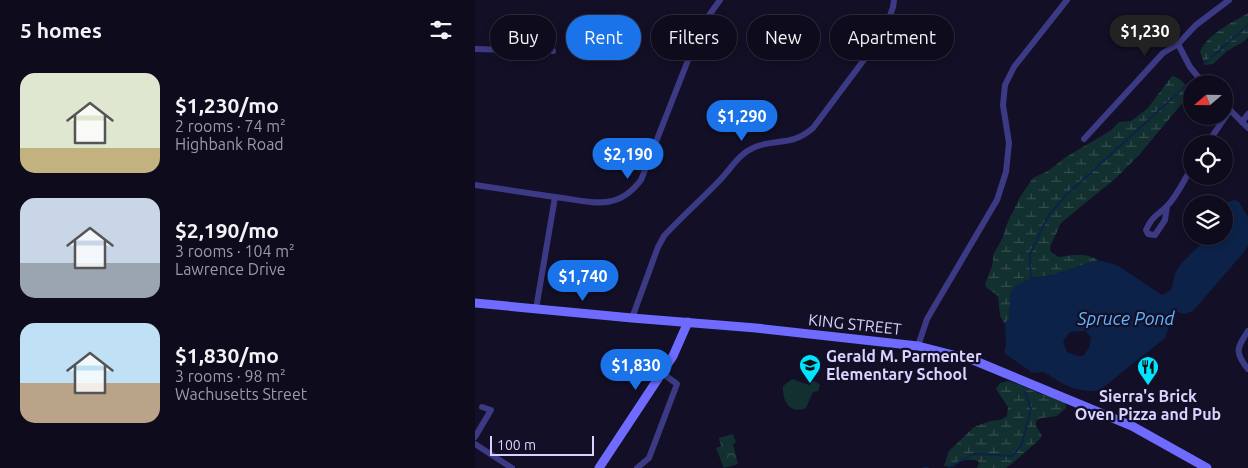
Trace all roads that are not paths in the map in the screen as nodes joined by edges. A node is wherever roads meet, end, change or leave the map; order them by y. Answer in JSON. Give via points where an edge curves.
{"nodes":[{"id":1,"x":720,"y":0,"type":"edge"},
{"id":2,"x":894,"y":0,"type":"edge"},
{"id":3,"x":1067,"y":0,"type":"edge"},
{"id":4,"x":1229,"y":0,"type":"edge"},
{"id":5,"x":1178,"y":44,"type":"junction"},
{"id":6,"x":475,"y":49,"type":"edge"},
{"id":7,"x":490,"y":49,"type":"edge"},
{"id":8,"x":1197,"y":75,"type":"edge"},
{"id":9,"x":1233,"y":114,"type":"edge"},
{"id":10,"x":1248,"y":114,"type":"edge"},
{"id":11,"x":1242,"y":122,"type":"junction"},
{"id":12,"x":1248,"y":128,"type":"edge"},
{"id":13,"x":1084,"y":140,"type":"dead end"},
{"id":14,"x":1183,"y":181,"type":"edge"},
{"id":15,"x":475,"y":186,"type":"edge"},
{"id":16,"x":555,"y":197,"type":"junction"},
{"id":17,"x":1167,"y":206,"type":"dead end"},
{"id":18,"x":475,"y":303,"type":"edge"},
{"id":19,"x":536,"y":309,"type":"junction"},
{"id":20,"x":632,"y":318,"type":"junction"},
{"id":21,"x":688,"y":322,"type":"junction"},
{"id":22,"x":1248,"y":331,"type":"edge"},
{"id":23,"x":918,"y":346,"type":"junction"},
{"id":24,"x":1248,"y":369,"type":"edge"},
{"id":25,"x":662,"y":373,"type":"junction"},
{"id":26,"x":481,"y":407,"type":"dead end"},
{"id":27,"x":475,"y":437,"type":"edge"},
{"id":28,"x":475,"y":444,"type":"edge"},
{"id":29,"x":512,"y":468,"type":"edge"},
{"id":30,"x":599,"y":468,"type":"edge"},
{"id":31,"x":637,"y":468,"type":"edge"},
{"id":32,"x":1207,"y":468,"type":"edge"}],
"edges":[{"from":1,"to":16,"type":"street","via":[[694,45],[641,180],[633,191],[619,200],[606,202]]},
{"from":2,"to":20,"type":"street","via":[[884,33],[813,128],[799,138],[756,146],[747,151],[664,236]]},
{"from":3,"to":23,"type":"street","via":[[1015,67],[1005,85],[1003,105],[1009,143],[1006,172],[997,200],[927,319]]},
{"from":4,"to":5,"type":"street","via":[[1196,25]]},
{"from":5,"to":8,"type":"street"},
{"from":5,"to":13,"type":"street","via":[[1159,58]]},
{"from":6,"to":7,"type":"street"},
{"from":9,"to":11,"type":"street"},
{"from":10,"to":11,"type":"street"},
{"from":11,"to":12,"type":"street"},
{"from":14,"to":17,"type":"street"},
{"from":15,"to":16,"type":"street"},
{"from":16,"to":19,"type":"street"},
{"from":18,"to":19,"type":"main road","name":"KING STREET"},
{"from":19,"to":20,"type":"main road","name":"KING STREET"},
{"from":20,"to":21,"type":"main road","name":"KING STREET"},
{"from":21,"to":23,"type":"main road","name":"KING STREET"},
{"from":21,"to":25,"type":"main road"},
{"from":22,"to":24,"type":"street","via":[[1238,353]]},
{"from":23,"to":32,"type":"main road","name":"KING STREET","via":[[973,360],[1124,423]]},
{"from":25,"to":30,"type":"main road"},
{"from":25,"to":31,"type":"street","via":[[677,384],[649,458]]},
{"from":26,"to":27,"type":"street","via":[[491,410]]},
{"from":28,"to":29,"type":"street"}]}
